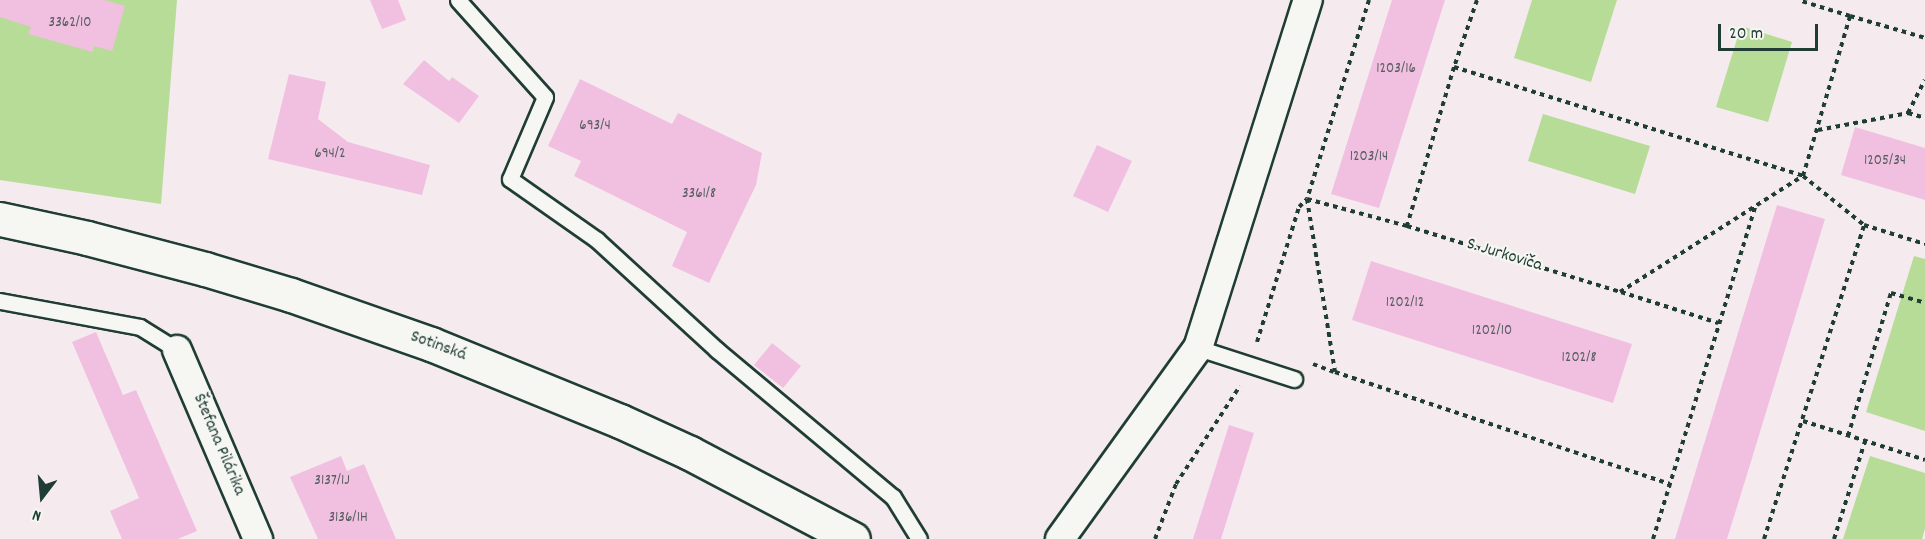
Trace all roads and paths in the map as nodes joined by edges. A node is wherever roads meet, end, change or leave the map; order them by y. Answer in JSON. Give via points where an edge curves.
{"nodes":[{"id":1,"x":458,"y":0,"type":"edge"},
{"id":2,"x":1308,"y":0,"type":"edge"},
{"id":3,"x":1369,"y":0,"type":"edge"},
{"id":4,"x":1477,"y":0,"type":"edge"},
{"id":5,"x":1798,"y":0,"type":"edge"},
{"id":6,"x":1850,"y":16,"type":"junction"},
{"id":7,"x":1925,"y":38,"type":"edge"},
{"id":8,"x":1454,"y":67,"type":"junction"},
{"id":9,"x":1925,"y":80,"type":"edge"},
{"id":10,"x":1908,"y":113,"type":"junction"},
{"id":11,"x":1925,"y":118,"type":"edge"},
{"id":12,"x":1818,"y":129,"type":"junction"},
{"id":13,"x":1803,"y":176,"type":"junction"},
{"id":14,"x":1307,"y":199,"type":"junction"},
{"id":15,"x":1756,"y":204,"type":"junction"},
{"id":16,"x":0,"y":219,"type":"edge"},
{"id":17,"x":1864,"y":225,"type":"junction"},
{"id":18,"x":1407,"y":226,"type":"junction"},
{"id":19,"x":1925,"y":244,"type":"edge"},
{"id":20,"x":1620,"y":292,"type":"junction"},
{"id":21,"x":0,"y":301,"type":"edge"},
{"id":22,"x":1925,"y":303,"type":"edge"},
{"id":23,"x":1718,"y":323,"type":"junction"},
{"id":24,"x":1198,"y":348,"type":"junction"},
{"id":25,"x":177,"y":350,"type":"joint"},
{"id":26,"x":1294,"y":379,"type":"dead end"},
{"id":27,"x":1803,"y":421,"type":"junction"},
{"id":28,"x":1848,"y":436,"type":"junction"},
{"id":29,"x":1865,"y":441,"type":"junction"},
{"id":30,"x":1925,"y":460,"type":"edge"},
{"id":31,"x":1670,"y":484,"type":"junction"},
{"id":32,"x":258,"y":539,"type":"edge"},
{"id":33,"x":853,"y":539,"type":"edge"},
{"id":34,"x":920,"y":539,"type":"edge"},
{"id":35,"x":1060,"y":539,"type":"edge"},
{"id":36,"x":1653,"y":539,"type":"edge"},
{"id":37,"x":1764,"y":539,"type":"edge"},
{"id":38,"x":1834,"y":539,"type":"edge"}],
"edges":[{"from":1,"to":34,"type":"lane","via":[[545,97],[510,179],[597,240],[717,350],[893,496]]},
{"from":2,"to":24,"type":"street"},
{"from":3,"to":14,"type":"path"},
{"from":4,"to":8,"type":"path"},
{"from":5,"to":6,"type":"path"},
{"from":6,"to":7,"type":"path"},
{"from":6,"to":12,"type":"path"},
{"from":8,"to":13,"type":"path"},
{"from":8,"to":18,"type":"path"},
{"from":9,"to":10,"type":"path"},
{"from":10,"to":11,"type":"path"},
{"from":10,"to":12,"type":"path"},
{"from":12,"to":13,"type":"path"},
{"from":13,"to":15,"type":"path"},
{"from":13,"to":17,"type":"path"},
{"from":14,"to":18,"type":"path","name":"S. Jurkoviča"},
{"from":14,"to":31,"type":"path","via":[[1335,372]]},
{"from":15,"to":20,"type":"path"},
{"from":15,"to":23,"type":"path"},
{"from":16,"to":33,"type":"main road","name":"Sotinská","via":[[237,279],[442,348],[690,453]]},
{"from":17,"to":19,"type":"path"},
{"from":17,"to":27,"type":"path"},
{"from":18,"to":20,"type":"path","name":"S. Jurkoviča"},
{"from":20,"to":23,"type":"path","name":"S. Jurkoviča"},
{"from":21,"to":25,"type":"lane","via":[[140,327]]},
{"from":22,"to":28,"type":"path","via":[[1891,293]]},
{"from":23,"to":31,"type":"path"},
{"from":24,"to":26,"type":"lane"},
{"from":24,"to":35,"type":"street"},
{"from":25,"to":32,"type":"street","name":"Štefana Pilárika"},
{"from":27,"to":28,"type":"path"},
{"from":27,"to":37,"type":"path"},
{"from":28,"to":29,"type":"path"},
{"from":29,"to":30,"type":"path"},
{"from":29,"to":38,"type":"path"},
{"from":31,"to":36,"type":"path"}]}
